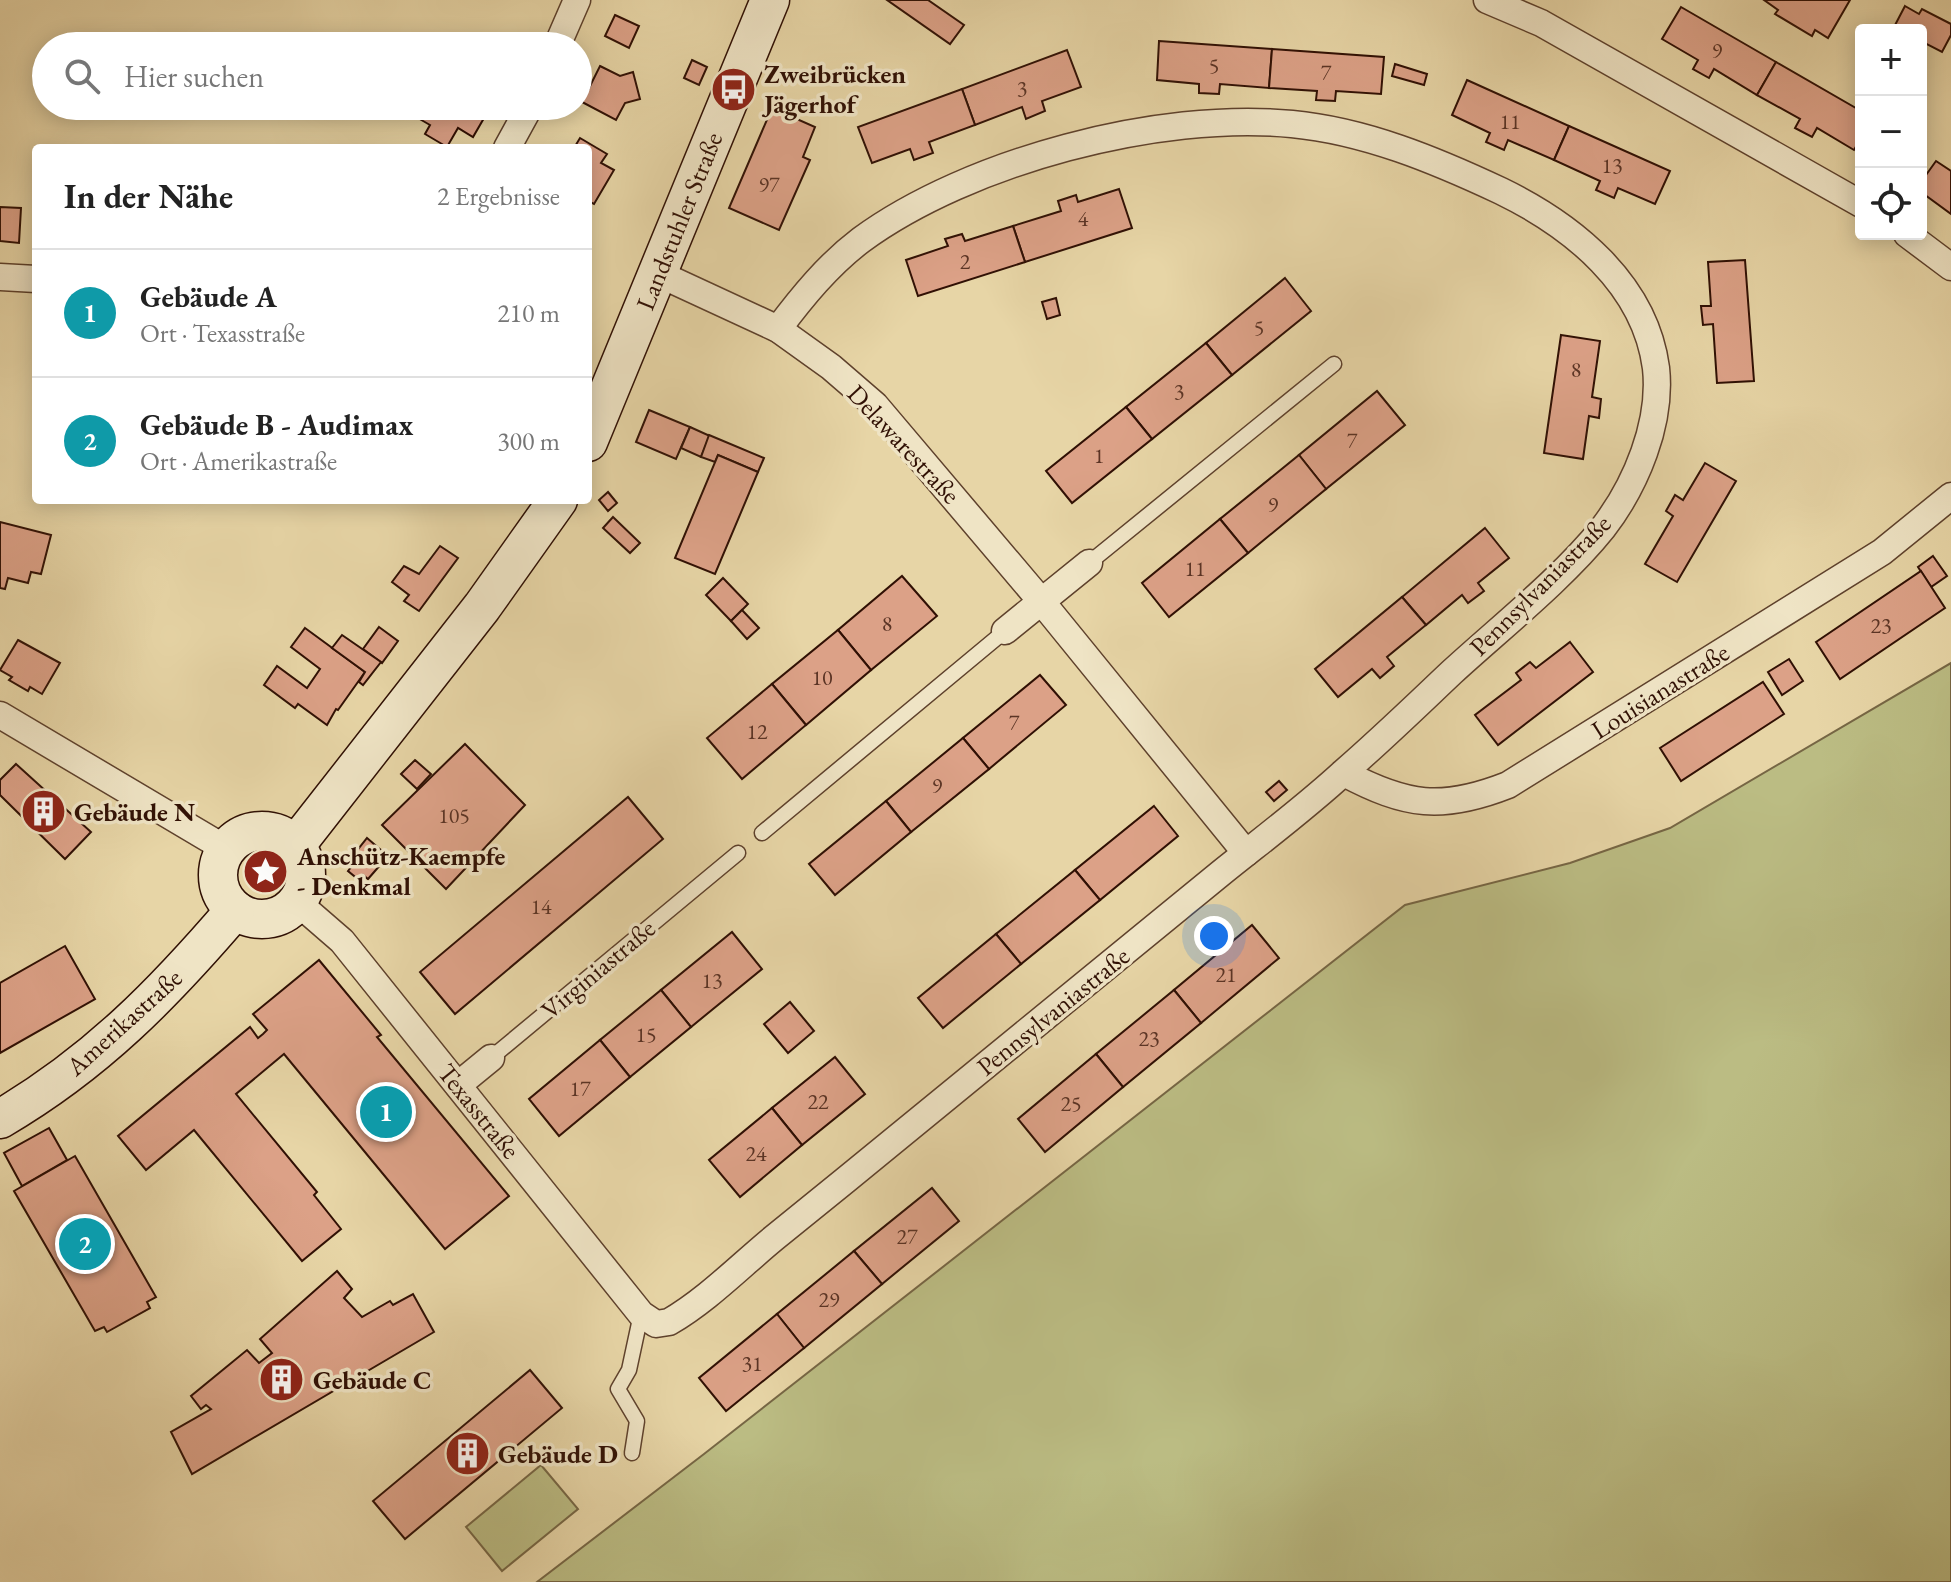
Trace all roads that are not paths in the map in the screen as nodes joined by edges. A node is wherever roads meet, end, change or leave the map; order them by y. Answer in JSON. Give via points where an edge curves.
{"nodes":[{"id":1,"x":577,"y":0,"type":"edge"},
{"id":2,"x":770,"y":0,"type":"edge"},
{"id":3,"x":1487,"y":0,"type":"edge"},
{"id":4,"x":563,"y":32,"type":"edge"},
{"id":5,"x":522,"y":120,"type":"edge"},
{"id":6,"x":509,"y":144,"type":"edge"},
{"id":7,"x":1855,"y":201,"type":"edge"},
{"id":8,"x":1915,"y":240,"type":"edge"},
{"id":9,"x":1951,"y":267,"type":"edge"},
{"id":10,"x":657,"y":273,"type":"junction"},
{"id":11,"x":0,"y":277,"type":"edge"},
{"id":12,"x":32,"y":279,"type":"edge"},
{"id":13,"x":778,"y":329,"type":"junction"},
{"id":14,"x":1334,"y":364,"type":"dead end"},
{"id":15,"x":592,"y":432,"type":"edge"},
{"id":16,"x":1951,"y":496,"type":"edge"},
{"id":17,"x":555,"y":504,"type":"edge"},
{"id":18,"x":1089,"y":563,"type":"joint"},
{"id":19,"x":1041,"y":601,"type":"junction"},
{"id":20,"x":1005,"y":631,"type":"joint"},
{"id":21,"x":0,"y":715,"type":"edge"},
{"id":22,"x":1344,"y":773,"type":"junction"},
{"id":23,"x":762,"y":833,"type":"dead end"},
{"id":24,"x":295,"y":846,"type":"junction"},
{"id":25,"x":226,"y":849,"type":"junction"},
{"id":26,"x":1246,"y":853,"type":"junction"},
{"id":27,"x":741,"y":873,"type":"dead end"},
{"id":28,"x":297,"y":902,"type":"junction"},
{"id":29,"x":235,"y":910,"type":"junction"},
{"id":30,"x":491,"y":1058,"type":"joint"},
{"id":31,"x":458,"y":1085,"type":"junction"},
{"id":32,"x":0,"y":1119,"type":"edge"},
{"id":33,"x":648,"y":1319,"type":"junction"},
{"id":34,"x":632,"y":1453,"type":"dead end"}],
"edges":[{"from":1,"to":4,"type":"street"},
{"from":2,"to":10,"type":"street","name":"Landstuhler Straße"},
{"from":3,"to":7,"type":"street","via":[[1541,23]]},
{"from":5,"to":6,"type":"street"},
{"from":8,"to":9,"type":"street"},
{"from":10,"to":13,"type":"street","name":"Delawarestraße"},
{"from":10,"to":15,"type":"street","name":"Landstuhler Straße"},
{"from":11,"to":12,"type":"street"},
{"from":13,"to":19,"type":"street","name":"Delawarestraße","via":[[875,405]]},
{"from":13,"to":22,"type":"street","name":"Pennsylvaniastraße","via":[[829,268],[897,216],[1032,159],[1146,128],[1290,124],[1346,133],[1470,176],[1561,227],[1596,255],[1628,292],[1645,328],[1656,368],[1655,415],[1635,476],[1603,527],[1558,573]]},
{"from":14,"to":18,"type":"lane"},
{"from":16,"to":22,"type":"street","name":"Louisianastraße","via":[[1882,552],[1508,785],[1482,796],[1429,802],[1401,799]]},
{"from":17,"to":24,"type":"street","via":[[482,607]]},
{"from":18,"to":19,"type":"street"},
{"from":19,"to":20,"type":"street"},
{"from":19,"to":26,"type":"street","name":"Delawarestraße"},
{"from":20,"to":23,"type":"lane"},
{"from":21,"to":25,"type":"street"},
{"from":22,"to":26,"type":"street","name":"Pennsylvaniastraße"},
{"from":24,"to":25,"type":"street","via":[[273,832],[260,831]]},
{"from":24,"to":28,"type":"street","via":[[306,874]]},
{"from":25,"to":29,"type":"street","via":[[218,877]]},
{"from":26,"to":33,"type":"street","name":"Pennsylvaniastraße","via":[[679,1316],[669,1322]]},
{"from":27,"to":30,"type":"lane","name":"Virginiastraße","via":[[734,856]]},
{"from":28,"to":29,"type":"street","via":[[268,918]]},
{"from":28,"to":31,"type":"street","name":"Texasstraße","via":[[342,941]]},
{"from":29,"to":32,"type":"street","name":"Amerikastraße","via":[[133,1022]]},
{"from":30,"to":31,"type":"street","name":"Virginiastraße"},
{"from":31,"to":33,"type":"street","name":"Texasstraße"},
{"from":33,"to":34,"type":"lane","via":[[618,1389],[637,1421]]}]}
